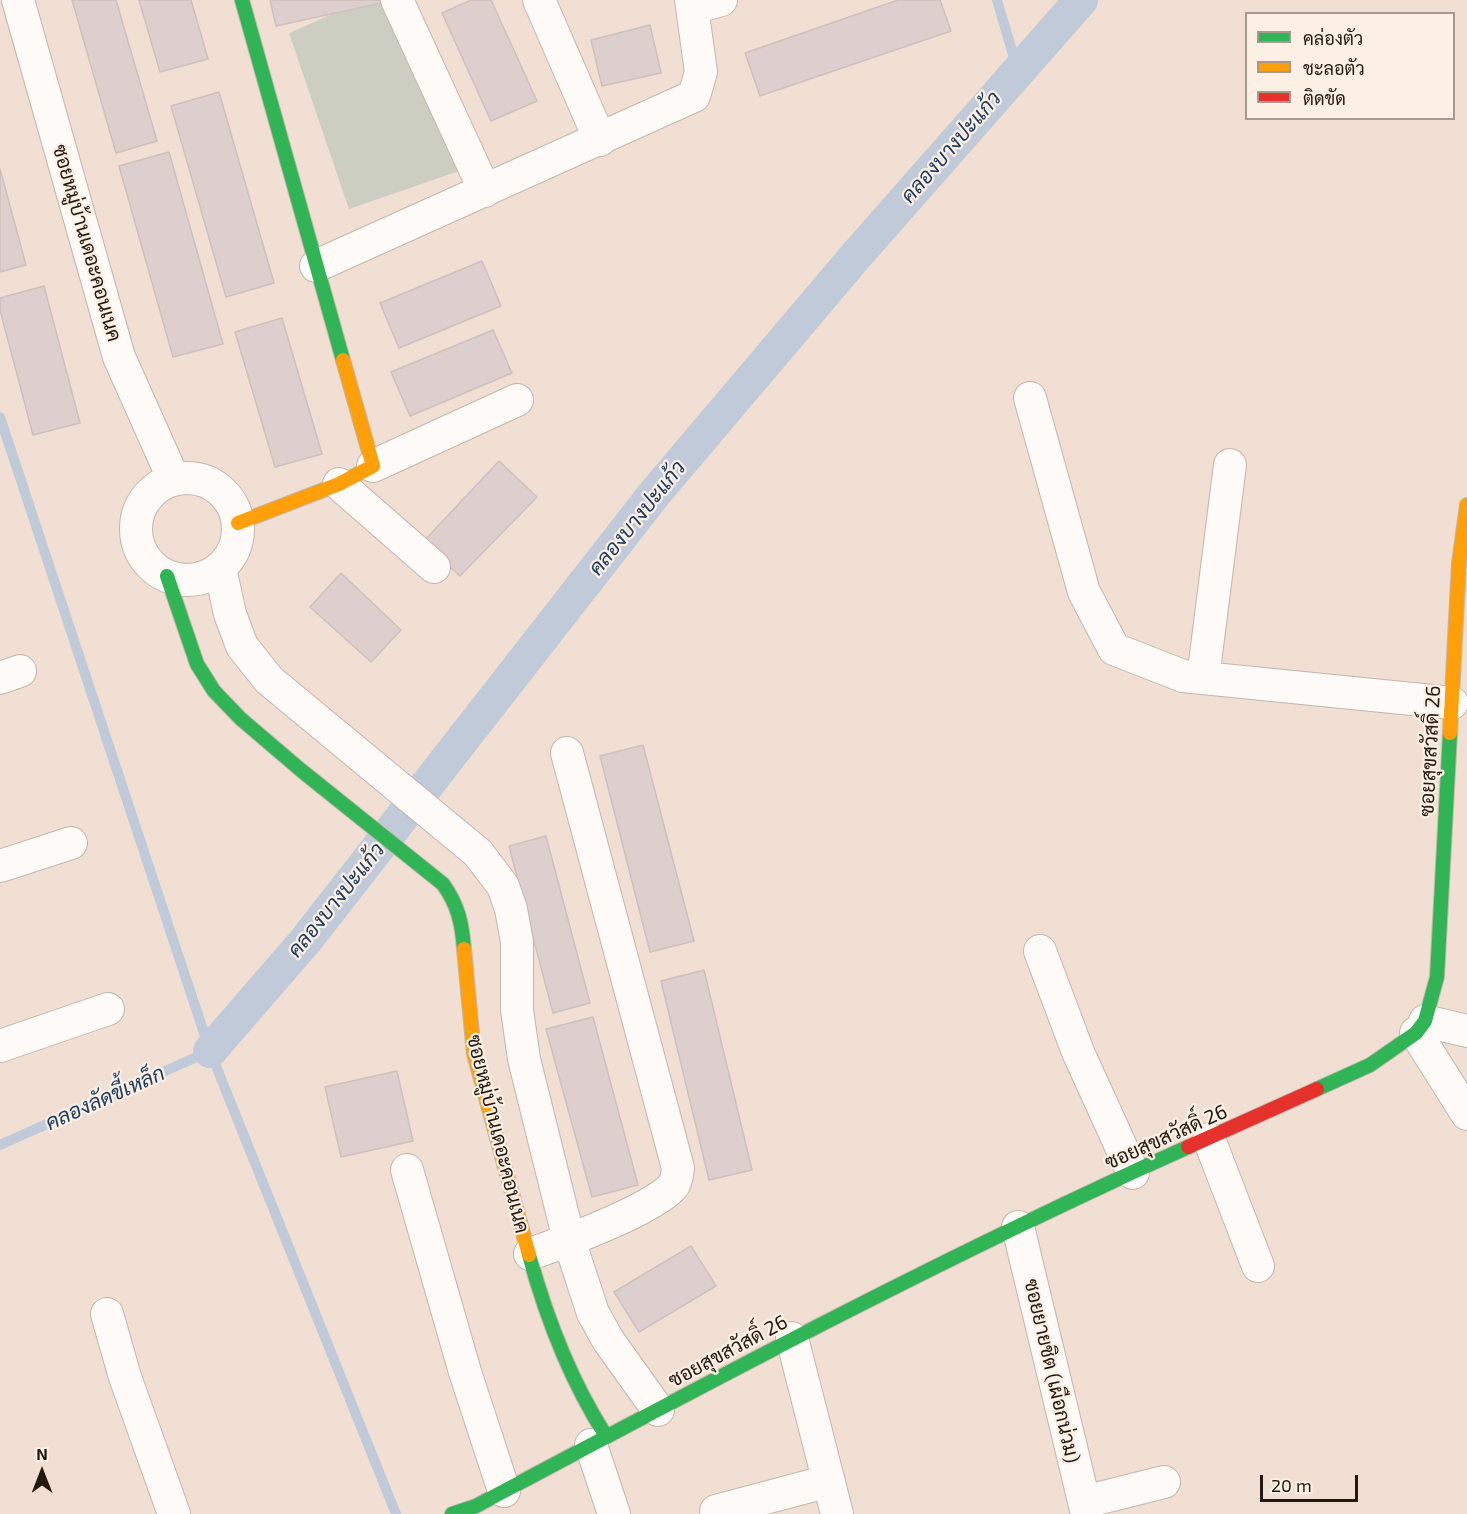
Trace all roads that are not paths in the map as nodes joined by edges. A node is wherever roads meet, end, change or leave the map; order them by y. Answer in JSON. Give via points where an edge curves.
{"nodes":[{"id":1,"x":18,"y":0,"type":"edge"},
{"id":2,"x":242,"y":0,"type":"edge"},
{"id":3,"x":397,"y":0,"type":"edge"},
{"id":4,"x":539,"y":0,"type":"edge"},
{"id":5,"x":702,"y":3,"type":"edge"},
{"id":6,"x":600,"y":140,"type":"junction"},
{"id":7,"x":485,"y":191,"type":"junction"},
{"id":8,"x":315,"y":266,"type":"junction"},
{"id":9,"x":1030,"y":398,"type":"dead end"},
{"id":10,"x":518,"y":400,"type":"dead end"},
{"id":11,"x":1230,"y":465,"type":"dead end"},
{"id":12,"x":373,"y":466,"type":"junction"},
{"id":13,"x":174,"y":480,"type":"junction"},
{"id":14,"x":339,"y":483,"type":"junction"},
{"id":15,"x":1467,"y":505,"type":"edge"},
{"id":16,"x":238,"y":523,"type":"junction"},
{"id":17,"x":434,"y":567,"type":"dead end"},
{"id":18,"x":220,"y":568,"type":"junction"},
{"id":19,"x":166,"y":576,"type":"junction"},
{"id":20,"x":1461,"y":660,"type":"edge"},
{"id":21,"x":1203,"y":678,"type":"junction"},
{"id":22,"x":1452,"y":703,"type":"junction"},
{"id":23,"x":567,"y":753,"type":"dead end"},
{"id":24,"x":71,"y":843,"type":"dead end"},
{"id":25,"x":0,"y":866,"type":"edge"},
{"id":26,"x":1040,"y":951,"type":"dead end"},
{"id":27,"x":108,"y":1009,"type":"dead end"},
{"id":28,"x":1421,"y":1027,"type":"junction"},
{"id":29,"x":1467,"y":1030,"type":"edge"},
{"id":30,"x":0,"y":1046,"type":"edge"},
{"id":31,"x":1467,"y":1114,"type":"edge"},
{"id":32,"x":1209,"y":1139,"type":"junction"},
{"id":33,"x":407,"y":1170,"type":"dead end"},
{"id":34,"x":1133,"y":1173,"type":"junction"},
{"id":35,"x":1018,"y":1227,"type":"junction"},
{"id":36,"x":569,"y":1240,"type":"junction"},
{"id":37,"x":530,"y":1254,"type":"junction"},
{"id":38,"x":1258,"y":1266,"type":"dead end"},
{"id":39,"x":107,"y":1314,"type":"dead end"},
{"id":40,"x":792,"y":1338,"type":"junction"},
{"id":41,"x":658,"y":1410,"type":"junction"},
{"id":42,"x":598,"y":1441,"type":"junction"},
{"id":43,"x":829,"y":1481,"type":"junction"},
{"id":44,"x":1164,"y":1482,"type":"dead end"},
{"id":45,"x":504,"y":1491,"type":"junction"},
{"id":46,"x":1085,"y":1508,"type":"edge"},
{"id":47,"x":716,"y":1511,"type":"dead end"},
{"id":48,"x":174,"y":1514,"type":"edge"},
{"id":49,"x":452,"y":1514,"type":"edge"},
{"id":50,"x":614,"y":1514,"type":"edge"},
{"id":51,"x":837,"y":1514,"type":"edge"}],
"edges":[{"from":1,"to":13,"type":"street","name":"ซอยหมู่บ้านเดอะคอนเนค","via":[[119,357]]},
{"from":2,"to":8,"type":"street"},
{"from":3,"to":7,"type":"street"},
{"from":4,"to":6,"type":"street"},
{"from":5,"to":6,"type":"street","via":[[701,72],[694,96]]},
{"from":6,"to":7,"type":"street"},
{"from":7,"to":8,"type":"street"},
{"from":8,"to":12,"type":"street"},
{"from":9,"to":21,"type":"street","via":[[1084,592],[1114,649],[1183,676]]},
{"from":10,"to":12,"type":"street"},
{"from":11,"to":21,"type":"street"},
{"from":12,"to":14,"type":"street"},
{"from":13,"to":16,"type":"street","via":[[208,483],[222,492],[233,506]]},
{"from":13,"to":19,"type":"street","name":"ซอยหมู่บ้านเดอะคอนเนค","via":[[155,489],[142,506],[136,526],[138,546],[150,564]]},
{"from":14,"to":16,"type":"street"},
{"from":14,"to":17,"type":"street"},
{"from":15,"to":20,"type":"street","name":"ซอยสุขสวัสดิ์ 26","via":[[1459,563]]},
{"from":16,"to":18,"type":"street","via":[[232,555]]},
{"from":18,"to":19,"type":"street","via":[[205,577],[187,580]]},
{"from":18,"to":36,"type":"street","via":[[242,646],[269,680],[478,853],[503,886],[518,942],[517,1010],[524,1059]]},
{"from":19,"to":37,"type":"street","name":"ซอยหมู่บ้านเดอะคอนเนค","via":[[197,664],[214,691],[302,771],[443,884],[455,901],[461,918],[474,1053]]},
{"from":20,"to":22,"type":"street","name":"ซอยสุขสวัสดิ์ 26"},
{"from":21,"to":22,"type":"street"},
{"from":22,"to":28,"type":"street","name":"ซอยสุขสวัสดิ์ 26","via":[[1437,977]]},
{"from":23,"to":36,"type":"street","via":[[678,1168],[675,1183],[662,1196]]},
{"from":24,"to":25,"type":"street"},
{"from":26,"to":34,"type":"street","via":[[1078,1052]]},
{"from":27,"to":30,"type":"street"},
{"from":28,"to":29,"type":"street"},
{"from":28,"to":31,"type":"street"},
{"from":28,"to":32,"type":"street","name":"ซอยสุขสวัสดิ์ 26","via":[[1370,1065]]},
{"from":32,"to":34,"type":"street","name":"ซอยสุขสวัสดิ์ 26"},
{"from":32,"to":38,"type":"street"},
{"from":33,"to":45,"type":"street"},
{"from":34,"to":35,"type":"street","name":"ซอยสุขสวัสดิ์ 26"},
{"from":35,"to":40,"type":"street","name":"ซอยสุขสวัสดิ์ 26"},
{"from":35,"to":46,"type":"street","name":"ซอยยายชิต (เผือกน่วม)"},
{"from":36,"to":37,"type":"street"},
{"from":36,"to":41,"type":"street","via":[[593,1313]]},
{"from":37,"to":42,"type":"street","name":"ซอยหมู่บ้านเดอะคอนเนค","via":[[567,1372]]},
{"from":39,"to":48,"type":"street"},
{"from":40,"to":41,"type":"street","name":"ซอยสุขสวัสดิ์ 26"},
{"from":40,"to":43,"type":"street"},
{"from":41,"to":42,"type":"street","name":"ซอยสุขสวัสดิ์ 26"},
{"from":42,"to":45,"type":"street","name":"ซอยสุขสวัสดิ์ 26"},
{"from":42,"to":50,"type":"street"},
{"from":43,"to":47,"type":"street"},
{"from":43,"to":51,"type":"street"},
{"from":44,"to":46,"type":"street"},
{"from":45,"to":49,"type":"street","name":"ซอยสุขสวัสดิ์ 26"}]}
